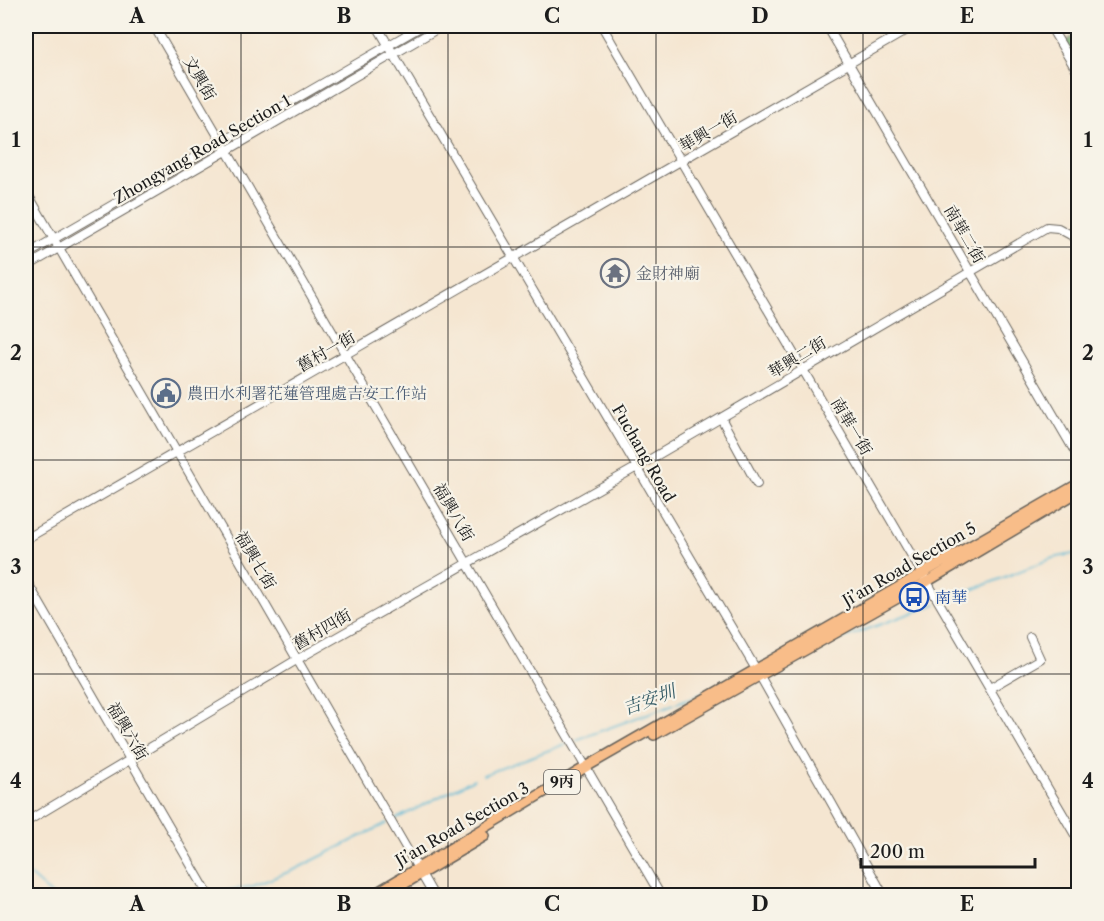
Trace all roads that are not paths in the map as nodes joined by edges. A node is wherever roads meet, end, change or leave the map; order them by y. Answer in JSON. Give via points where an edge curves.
{"nodes":[{"id":1,"x":154,"y":26,"type":"edge"},
{"id":2,"x":376,"y":26,"type":"edge"},
{"id":3,"x":422,"y":26,"type":"edge"},
{"id":4,"x":442,"y":26,"type":"edge"},
{"id":5,"x":602,"y":26,"type":"edge"},
{"id":6,"x":827,"y":26,"type":"edge"},
{"id":7,"x":914,"y":26,"type":"edge"},
{"id":8,"x":1050,"y":26,"type":"edge"},
{"id":9,"x":388,"y":46,"type":"junction"},
{"id":10,"x":393,"y":55,"type":"junction"},
{"id":11,"x":849,"y":63,"type":"junction"},
{"id":12,"x":1078,"y":73,"type":"edge"},
{"id":13,"x":224,"y":147,"type":"junction"},
{"id":14,"x":682,"y":162,"type":"junction"},
{"id":15,"x":26,"y":191,"type":"edge"},
{"id":16,"x":54,"y":239,"type":"junction"},
{"id":17,"x":1078,"y":239,"type":"edge"},
{"id":18,"x":58,"y":247,"type":"junction"},
{"id":19,"x":26,"y":255,"type":"edge"},
{"id":20,"x":515,"y":258,"type":"junction"},
{"id":21,"x":26,"y":267,"type":"edge"},
{"id":22,"x":971,"y":270,"type":"junction"},
{"id":23,"x":346,"y":354,"type":"junction"},
{"id":24,"x":802,"y":369,"type":"junction"},
{"id":25,"x":721,"y":418,"type":"junction"},
{"id":26,"x":177,"y":452,"type":"junction"},
{"id":27,"x":1078,"y":457,"type":"edge"},
{"id":28,"x":637,"y":467,"type":"junction"},
{"id":29,"x":757,"y":484,"type":"dead end"},
{"id":30,"x":1078,"y":484,"type":"edge"},
{"id":31,"x":1078,"y":492,"type":"edge"},
{"id":32,"x":26,"y":540,"type":"edge"},
{"id":33,"x":467,"y":563,"type":"junction"},
{"id":34,"x":925,"y":577,"type":"junction"},
{"id":35,"x":26,"y":580,"type":"edge"},
{"id":36,"x":1030,"y":638,"type":"dead end"},
{"id":37,"x":298,"y":659,"type":"junction"},
{"id":38,"x":758,"y":673,"type":"junction"},
{"id":39,"x":990,"y":688,"type":"junction"},
{"id":40,"x":128,"y":759,"type":"junction"},
{"id":41,"x":587,"y":770,"type":"junction"},
{"id":42,"x":26,"y":822,"type":"edge"},
{"id":43,"x":1078,"y":840,"type":"edge"},
{"id":44,"x":419,"y":870,"type":"junction"},
{"id":45,"x":209,"y":896,"type":"edge"},
{"id":46,"x":370,"y":896,"type":"edge"},
{"id":47,"x":384,"y":896,"type":"edge"},
{"id":48,"x":434,"y":896,"type":"edge"},
{"id":49,"x":661,"y":896,"type":"edge"},
{"id":50,"x":884,"y":896,"type":"edge"}],
"edges":[{"from":1,"to":13,"type":"street","name":"文興街"},
{"from":2,"to":9,"type":"street","name":"Fuchang Road"},
{"from":3,"to":9,"type":"street","name":"Zhongyang Road Section 1"},
{"from":4,"to":10,"type":"street","name":"Zhongyang Road Section 1"},
{"from":5,"to":14,"type":"street","name":"南華一街"},
{"from":6,"to":11,"type":"street","name":"南華二街"},
{"from":7,"to":11,"type":"street","name":"華興一街"},
{"from":8,"to":12,"type":"street"},
{"from":9,"to":10,"type":"street","name":"Fuchang Road"},
{"from":9,"to":13,"type":"street","name":"Zhongyang Road Section 1"},
{"from":10,"to":13,"type":"street","name":"Zhongyang Road Section 1"},
{"from":10,"to":20,"type":"street","name":"Fuchang Road"},
{"from":11,"to":14,"type":"street","name":"華興一街"},
{"from":11,"to":22,"type":"street","name":"南華二街"},
{"from":13,"to":16,"type":"street","name":"Zhongyang Road Section 1"},
{"from":13,"to":18,"type":"street","name":"Zhongyang Road Section 1"},
{"from":13,"to":23,"type":"street","name":"福興八街"},
{"from":14,"to":20,"type":"street","name":"華興一街"},
{"from":14,"to":24,"type":"street","name":"南華一街"},
{"from":15,"to":16,"type":"street","name":"福興七街"},
{"from":16,"to":18,"type":"street","name":"福興七街"},
{"from":16,"to":19,"type":"street","name":"Zhongyang Road Section 1"},
{"from":17,"to":22,"type":"street","name":"華興二街","via":[[1058,228],[1047,227]]},
{"from":18,"to":21,"type":"street","name":"Zhongyang Road Section 1"},
{"from":18,"to":26,"type":"street","name":"福興七街"},
{"from":20,"to":23,"type":"street","name":"舊村一街"},
{"from":20,"to":28,"type":"street","name":"Fuchang Road"},
{"from":22,"to":24,"type":"street","name":"華興二街"},
{"from":22,"to":27,"type":"street","name":"南華二街"},
{"from":23,"to":26,"type":"street","name":"舊村一街"},
{"from":23,"to":33,"type":"street","name":"福興八街"},
{"from":24,"to":25,"type":"street","name":"華興二街"},
{"from":24,"to":34,"type":"street","name":"南華一街"},
{"from":25,"to":28,"type":"street","name":"華興二街"},
{"from":25,"to":29,"type":"street"},
{"from":26,"to":32,"type":"street","name":"舊村一街"},
{"from":26,"to":37,"type":"street","name":"福興七街"},
{"from":28,"to":33,"type":"street","name":"舊村四街"},
{"from":28,"to":38,"type":"street","name":"Fuchang Road"},
{"from":30,"to":34,"type":"main road","name":"Ji’an Road Section 5","number":"9丙"},
{"from":31,"to":34,"type":"main road","name":"Ji’an Road Section 5","number":"9丙"},
{"from":33,"to":37,"type":"street","name":"舊村四街"},
{"from":33,"to":41,"type":"street","name":"福興八街"},
{"from":34,"to":38,"type":"main road","name":"Ji’an Road Section 5","number":"9丙"},
{"from":34,"to":39,"type":"street","name":"南華一街"},
{"from":35,"to":40,"type":"street","name":"福興六街"},
{"from":36,"to":39,"type":"street","via":[[1040,659]]},
{"from":37,"to":40,"type":"street","name":"舊村四街"},
{"from":37,"to":44,"type":"street","name":"福興七街"},
{"from":38,"to":41,"type":"main road","name":"Ji’an Road Section 3","number":"9丙"},
{"from":38,"to":50,"type":"street","name":"Fuchang Road"},
{"from":39,"to":43,"type":"street","name":"南華一街"},
{"from":40,"to":42,"type":"street","name":"舊村四街"},
{"from":40,"to":45,"type":"street","name":"福興六街"},
{"from":41,"to":44,"type":"main road","name":"Ji’an Road Section 3","number":"9丙"},
{"from":41,"to":49,"type":"street","name":"福興八街"},
{"from":44,"to":46,"type":"main road","name":"Ji’an Road Section 3","number":"9丙"},
{"from":44,"to":47,"type":"main road","name":"Ji’an Road Section 3","number":"9丙"},
{"from":44,"to":48,"type":"street","name":"福興七街"}]}
